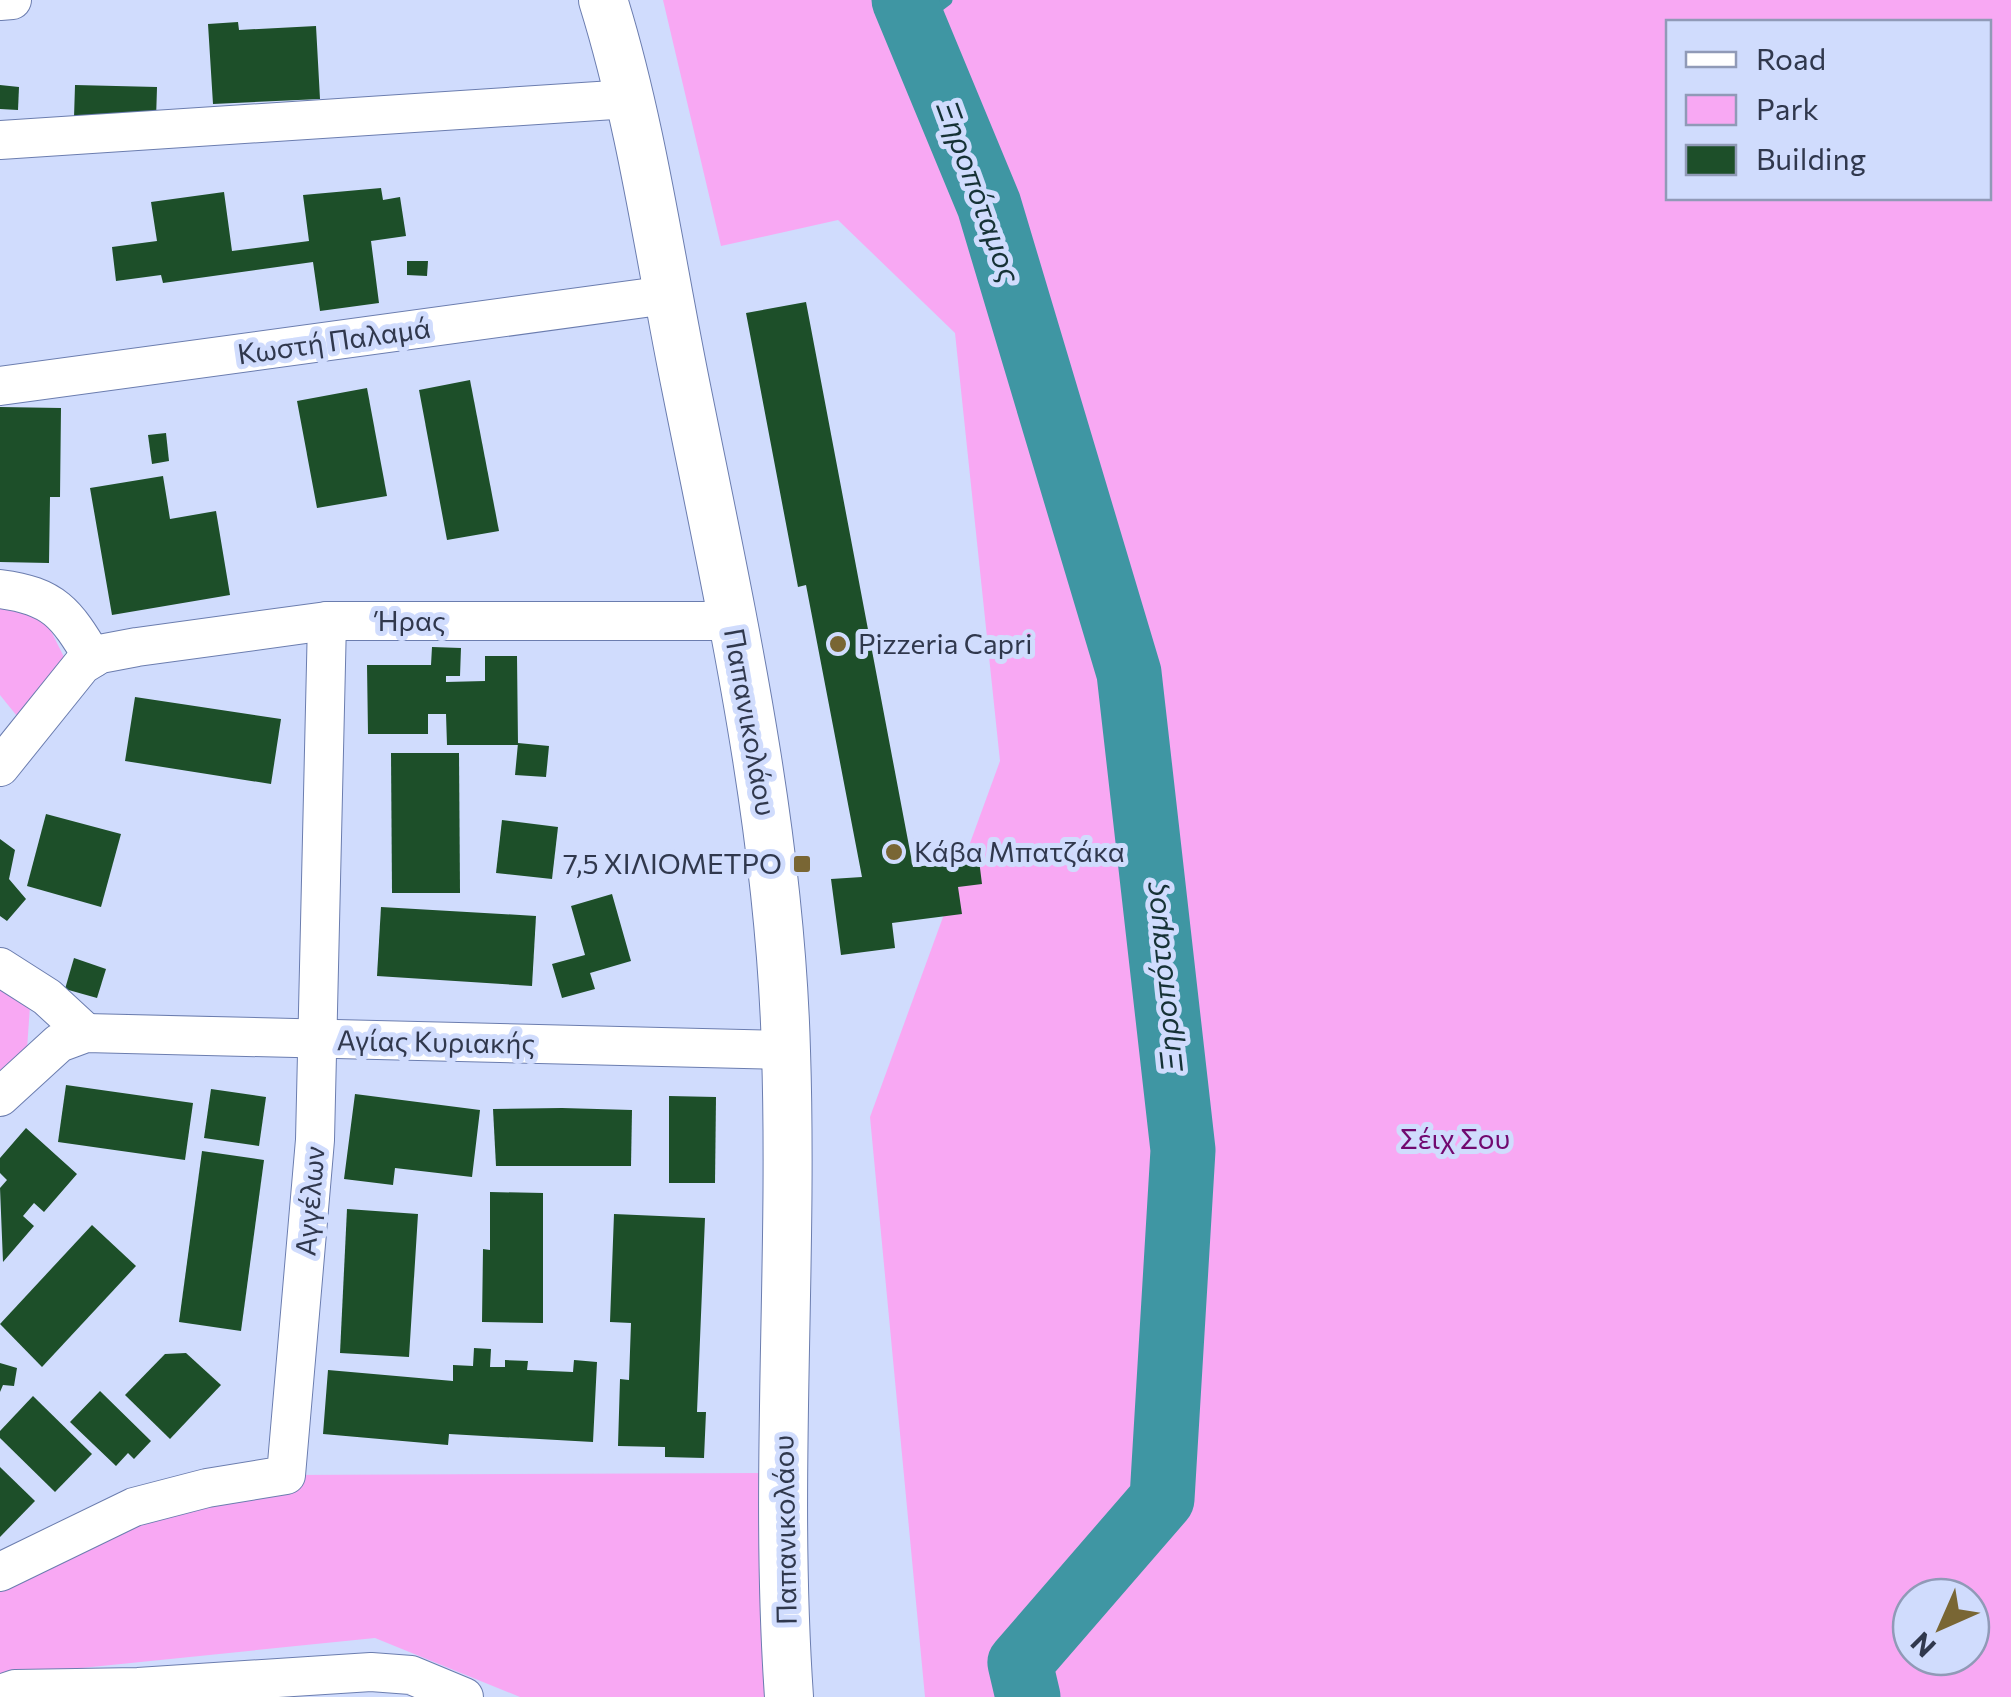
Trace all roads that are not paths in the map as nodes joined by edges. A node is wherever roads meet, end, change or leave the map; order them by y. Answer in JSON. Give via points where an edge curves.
{"nodes":[{"id":1,"x":0,"y":0,"type":"edge"},
{"id":2,"x":12,"y":0,"type":"edge"},
{"id":3,"x":602,"y":0,"type":"edge"},
{"id":4,"x":629,"y":99,"type":"junction"},
{"id":5,"x":0,"y":140,"type":"edge"},
{"id":6,"x":667,"y":295,"type":"junction"},
{"id":7,"x":0,"y":386,"type":"edge"},
{"id":8,"x":0,"y":589,"type":"edge"},
{"id":9,"x":733,"y":620,"type":"junction"},
{"id":10,"x":328,"y":621,"type":"junction"},
{"id":11,"x":93,"y":658,"type":"junction"},
{"id":12,"x":0,"y":766,"type":"edge"},
{"id":13,"x":0,"y":967,"type":"edge"},
{"id":14,"x":86,"y":1033,"type":"junction"},
{"id":15,"x":320,"y":1040,"type":"junction"},
{"id":16,"x":786,"y":1050,"type":"junction"},
{"id":17,"x":0,"y":1096,"type":"edge"},
{"id":18,"x":0,"y":1572,"type":"edge"},
{"id":19,"x":263,"y":1689,"type":"edge"},
{"id":20,"x":0,"y":1694,"type":"edge"},
{"id":21,"x":464,"y":1697,"type":"edge"},
{"id":22,"x":790,"y":1697,"type":"edge"}],
"edges":[{"from":1,"to":2,"type":"street"},
{"from":3,"to":4,"type":"main road","name":"Παπανικολάου"},
{"from":4,"to":5,"type":"street"},
{"from":4,"to":6,"type":"main road","name":"Παπανικολάου"},
{"from":6,"to":7,"type":"street","name":"Κωστή Παλαμά"},
{"from":6,"to":9,"type":"main road","name":"Παπανικολάου"},
{"from":8,"to":11,"type":"street","via":[[56,606]]},
{"from":9,"to":10,"type":"street","name":"Ήρας"},
{"from":9,"to":16,"type":"main road","name":"Παπανικολάου","via":[[767,819]]},
{"from":10,"to":11,"type":"street","name":"Ήρας"},
{"from":10,"to":15,"type":"street","name":"Αγγέλων"},
{"from":11,"to":12,"type":"street","via":[[68,679]]},
{"from":13,"to":14,"type":"street","via":[[47,996]]},
{"from":14,"to":15,"type":"street","name":"Αγίας Κυριακής"},
{"from":14,"to":17,"type":"street","via":[[59,1043]]},
{"from":15,"to":16,"type":"street","name":"Αγίας Κυριακής"},
{"from":15,"to":18,"type":"street","name":"Αγγέλων","via":[[286,1475],[147,1503]]},
{"from":16,"to":22,"type":"main road","name":"Παπανικολάου"},
{"from":19,"to":20,"type":"street"},
{"from":19,"to":21,"type":"street","via":[[389,1672]]}]}
